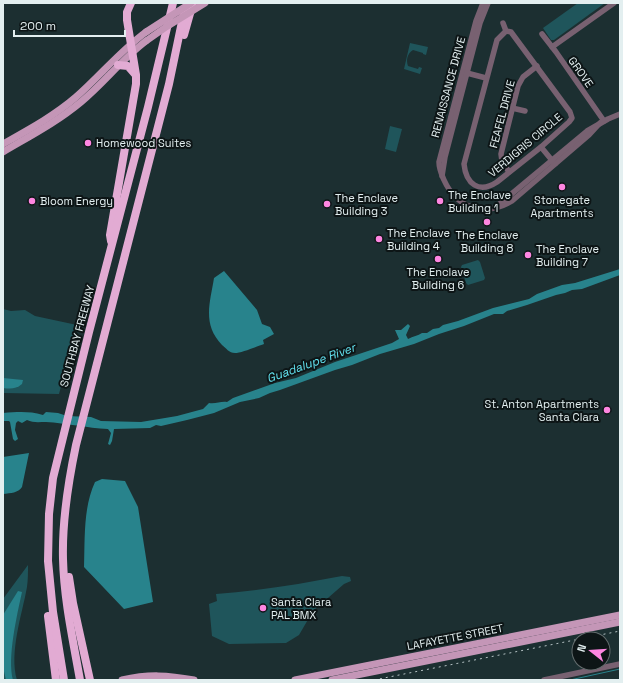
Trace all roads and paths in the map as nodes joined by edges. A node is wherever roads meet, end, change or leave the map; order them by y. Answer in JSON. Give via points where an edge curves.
{"nodes":[{"id":1,"x":130,"y":3,"type":"edge"},
{"id":2,"x":173,"y":3,"type":"edge"},
{"id":3,"x":185,"y":3,"type":"edge"},
{"id":4,"x":192,"y":3,"type":"edge"},
{"id":5,"x":206,"y":3,"type":"edge"},
{"id":6,"x":483,"y":3,"type":"edge"},
{"id":7,"x":488,"y":3,"type":"edge"},
{"id":8,"x":614,"y":3,"type":"edge"},
{"id":9,"x":503,"y":23,"type":"dead end"},
{"id":10,"x":506,"y":30,"type":"junction"},
{"id":11,"x":542,"y":34,"type":"dead end"},
{"id":12,"x":130,"y":43,"type":"junction"},
{"id":13,"x":552,"y":47,"type":"junction"},
{"id":14,"x":132,"y":52,"type":"junction"},
{"id":15,"x":118,"y":65,"type":"junction"},
{"id":16,"x":537,"y":66,"type":"junction"},
{"id":17,"x":465,"y":72,"type":"junction"},
{"id":18,"x":136,"y":75,"type":"junction"},
{"id":19,"x":486,"y":78,"type":"junction"},
{"id":20,"x":169,"y":84,"type":"junction"},
{"id":21,"x":512,"y":108,"type":"junction"},
{"id":22,"x":525,"y":111,"type":"dead end"},
{"id":23,"x":620,"y":114,"type":"edge"},
{"id":24,"x":602,"y":122,"type":"junction"},
{"id":25,"x":3,"y":144,"type":"edge"},
{"id":26,"x":541,"y":147,"type":"junction"},
{"id":27,"x":3,"y":152,"type":"edge"},
{"id":28,"x":554,"y":162,"type":"junction"},
{"id":29,"x":509,"y":172,"type":"junction"},
{"id":30,"x":112,"y":246,"type":"junction"},
{"id":31,"x":48,"y":536,"type":"junction"},
{"id":32,"x":63,"y":536,"type":"junction"},
{"id":33,"x":620,"y":615,"type":"edge"},
{"id":34,"x":620,"y":622,"type":"edge"},
{"id":35,"x":620,"y":664,"type":"edge"},
{"id":36,"x":90,"y":679,"type":"edge"},
{"id":37,"x":56,"y":680,"type":"edge"},
{"id":38,"x":64,"y":680,"type":"edge"},
{"id":39,"x":80,"y":680,"type":"edge"},
{"id":40,"x":124,"y":680,"type":"edge"},
{"id":41,"x":194,"y":680,"type":"edge"},
{"id":42,"x":295,"y":680,"type":"edge"},
{"id":43,"x":332,"y":680,"type":"edge"},
{"id":44,"x":544,"y":680,"type":"edge"}],
"edges":[{"from":1,"to":12,"type":"highway","via":[[127,12]]},
{"from":2,"to":30,"type":"highway","name":"SOUTHBAY FREEWAY"},
{"from":3,"to":20,"type":"highway"},
{"from":4,"to":12,"type":"main road","bridge":true},
{"from":4,"to":20,"type":"highway","via":[[174,75]]},
{"from":5,"to":14,"type":"main road","bridge":true,"via":[[175,20]]},
{"from":6,"to":17,"type":"street","name":"RENAISSANCE DRIVE","via":[[476,21]]},
{"from":7,"to":17,"type":"street","name":"RENAISSANCE DRIVE"},
{"from":8,"to":13,"type":"street"},
{"from":9,"to":10,"type":"street","name":"VERDIGRIS CIRCLE"},
{"from":10,"to":16,"type":"street","name":"VERDIGRIS CIRCLE","via":[[512,32]]},
{"from":10,"to":19,"type":"street","name":"VERDIGRIS CIRCLE","via":[[497,40]]},
{"from":11,"to":13,"type":"street","name":"GROVE"},
{"from":12,"to":14,"type":"highway"},
{"from":12,"to":25,"type":"main road","via":[[90,84],[63,107]]},
{"from":13,"to":24,"type":"street","name":"GROVE"},
{"from":14,"to":15,"type":"main road"},
{"from":14,"to":18,"type":"highway"},
{"from":15,"to":18,"type":"highway","via":[[128,66]]},
{"from":15,"to":27,"type":"main road","via":[[60,118]]},
{"from":16,"to":21,"type":"street","name":"FEAFEL DRIVE","via":[[520,81]]},
{"from":16,"to":26,"type":"street","name":"VERDIGRIS CIRCLE","via":[[572,118]]},
{"from":17,"to":19,"type":"street"},
{"from":17,"to":28,"type":"street","name":"RENAISSANCE DRIVE","via":[[439,162],[439,171],[451,194],[469,206],[482,209],[497,206]]},
{"from":18,"to":30,"type":"highway","via":[[135,94],[110,235]]},
{"from":19,"to":29,"type":"street","name":"VERDIGRIS CIRCLE","via":[[464,171],[466,178],[473,184],[483,187],[491,186]]},
{"from":20,"to":32,"type":"highway","via":[[76,445],[67,492]]},
{"from":21,"to":22,"type":"street"},
{"from":21,"to":29,"type":"street","name":"FEAFEL DRIVE","via":[[501,154]]},
{"from":23,"to":24,"type":"street","name":"RENAISSANCE DRIVE"},
{"from":24,"to":28,"type":"street","name":"RENAISSANCE DRIVE"},
{"from":26,"to":28,"type":"street"},
{"from":26,"to":29,"type":"street","name":"VERDIGRIS CIRCLE"},
{"from":30,"to":31,"type":"highway","name":"SOUTHBAY FREEWAY","via":[[61,444],[51,491]]},
{"from":31,"to":37,"type":"highway","via":[[44,550],[44,572]]},
{"from":31,"to":38,"type":"highway","name":"SOUTHBAY FREEWAY","via":[[49,584]]},
{"from":32,"to":36,"type":"highway","via":[[73,603]]},
{"from":32,"to":39,"type":"highway","via":[[64,583]]},
{"from":33,"to":42,"type":"main road","name":"LAFAYETTE STREET"},
{"from":34,"to":43,"type":"main road","name":"LAFAYETTE STREET"},
{"from":35,"to":44,"type":"street"},
{"from":40,"to":41,"type":"main road","via":[[166,675]]}]}
